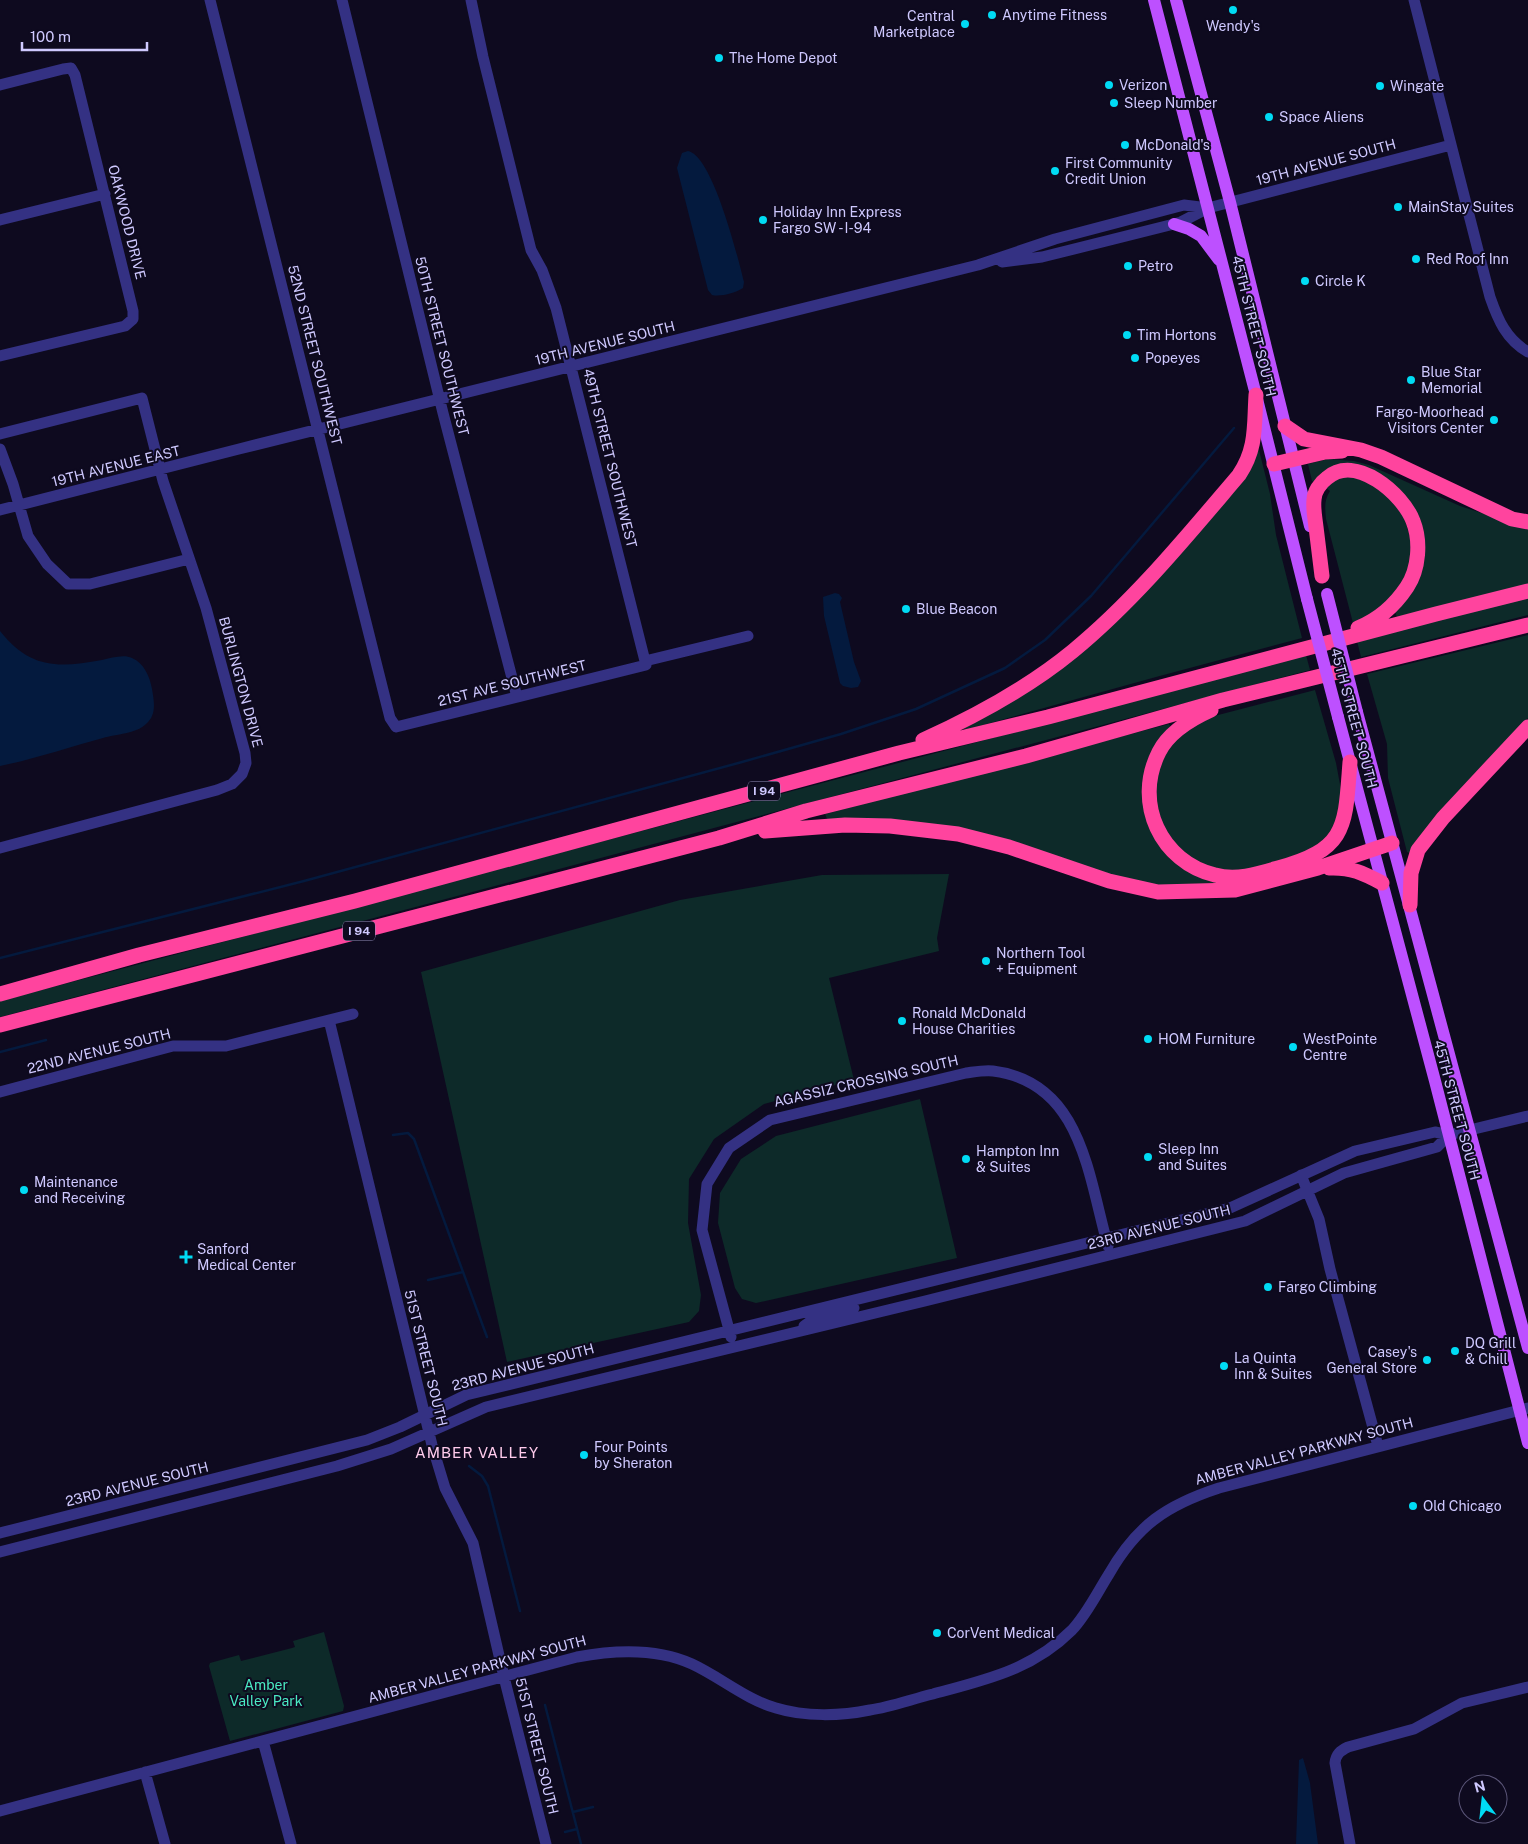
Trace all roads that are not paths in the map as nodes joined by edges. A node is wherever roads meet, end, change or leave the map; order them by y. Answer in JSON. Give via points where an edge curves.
{"nodes":[{"id":1,"x":210,"y":0,"type":"edge"},
{"id":2,"x":342,"y":0,"type":"edge"},
{"id":3,"x":471,"y":0,"type":"edge"},
{"id":4,"x":1154,"y":0,"type":"edge"},
{"id":5,"x":1176,"y":0,"type":"edge"},
{"id":6,"x":1414,"y":0,"type":"edge"},
{"id":7,"x":0,"y":85,"type":"edge"},
{"id":8,"x":1451,"y":145,"type":"junction"},
{"id":9,"x":105,"y":194,"type":"junction"},
{"id":10,"x":1230,"y":202,"type":"junction"},
{"id":11,"x":1208,"y":208,"type":"junction"},
{"id":12,"x":0,"y":220,"type":"edge"},
{"id":13,"x":1174,"y":224,"type":"junction"},
{"id":14,"x":978,"y":265,"type":"junction"},
{"id":15,"x":1223,"y":265,"type":"junction"},
{"id":16,"x":1528,"y":352,"type":"edge"},
{"id":17,"x":0,"y":356,"type":"edge"},
{"id":18,"x":572,"y":367,"type":"junction"},
{"id":19,"x":1256,"y":395,"type":"junction"},
{"id":20,"x":440,"y":399,"type":"junction"},
{"id":21,"x":1285,"y":426,"type":"junction"},
{"id":22,"x":318,"y":430,"type":"junction"},
{"id":23,"x":0,"y":434,"type":"edge"},
{"id":24,"x":0,"y":449,"type":"edge"},
{"id":25,"x":239,"y":449,"type":"joint"},
{"id":26,"x":1354,"y":450,"type":"junction"},
{"id":27,"x":1294,"y":459,"type":"junction"},
{"id":28,"x":1274,"y":464,"type":"junction"},
{"id":29,"x":160,"y":470,"type":"junction"},
{"id":30,"x":19,"y":506,"type":"junction"},
{"id":31,"x":0,"y":510,"type":"edge"},
{"id":32,"x":1528,"y":522,"type":"edge"},
{"id":33,"x":189,"y":559,"type":"junction"},
{"id":34,"x":1322,"y":576,"type":"junction"},
{"id":35,"x":1528,"y":591,"type":"edge"},
{"id":36,"x":1528,"y":625,"type":"edge"},
{"id":37,"x":748,"y":636,"type":"dead end"},
{"id":38,"x":1289,"y":653,"type":"junction"},
{"id":39,"x":646,"y":663,"type":"junction"},
{"id":40,"x":1249,"y":693,"type":"junction"},
{"id":41,"x":517,"y":697,"type":"junction"},
{"id":42,"x":390,"y":718,"type":"joint"},
{"id":43,"x":1528,"y":727,"type":"edge"},
{"id":44,"x":886,"y":756,"type":"junction"},
{"id":45,"x":1350,"y":762,"type":"junction"},
{"id":46,"x":719,"y":838,"type":"junction"},
{"id":47,"x":1392,"y":843,"type":"junction"},
{"id":48,"x":0,"y":848,"type":"edge"},
{"id":49,"x":1373,"y":850,"type":"junction"},
{"id":50,"x":1318,"y":868,"type":"junction"},
{"id":51,"x":1382,"y":883,"type":"junction"},
{"id":52,"x":1410,"y":905,"type":"junction"},
{"id":53,"x":139,"y":955,"type":"junction"},
{"id":54,"x":0,"y":984,"type":"edge"},
{"id":55,"x":0,"y":994,"type":"edge"},
{"id":56,"x":63,"y":1008,"type":"junction"},
{"id":57,"x":353,"y":1014,"type":"dead end"},
{"id":58,"x":329,"y":1020,"type":"junction"},
{"id":59,"x":0,"y":1025,"type":"edge"},
{"id":60,"x":0,"y":1032,"type":"edge"},
{"id":61,"x":0,"y":1092,"type":"edge"},
{"id":62,"x":1528,"y":1116,"type":"edge"},
{"id":63,"x":1470,"y":1130,"type":"junction"},
{"id":64,"x":1449,"y":1135,"type":"junction"},
{"id":65,"x":1301,"y":1175,"type":"junction"},
{"id":66,"x":1308,"y":1191,"type":"junction"},
{"id":67,"x":1106,"y":1238,"type":"junction"},
{"id":68,"x":1110,"y":1255,"type":"junction"},
{"id":69,"x":909,"y":1288,"type":"junction"},
{"id":70,"x":856,"y":1300,"type":"junction"},
{"id":71,"x":864,"y":1316,"type":"junction"},
{"id":72,"x":800,"y":1331,"type":"junction"},
{"id":73,"x":730,"y":1332,"type":"junction"},
{"id":74,"x":734,"y":1347,"type":"junction"},
{"id":75,"x":1528,"y":1348,"type":"edge"},
{"id":76,"x":1524,"y":1409,"type":"edge"},
{"id":77,"x":425,"y":1414,"type":"junction"},
{"id":78,"x":429,"y":1431,"type":"junction"},
{"id":79,"x":1528,"y":1443,"type":"edge"},
{"id":80,"x":1378,"y":1446,"type":"junction"},
{"id":81,"x":0,"y":1533,"type":"edge"},
{"id":82,"x":0,"y":1552,"type":"edge"},
{"id":83,"x":504,"y":1677,"type":"junction"},
{"id":84,"x":1528,"y":1688,"type":"edge"},
{"id":85,"x":263,"y":1741,"type":"junction"},
{"id":86,"x":145,"y":1772,"type":"junction"},
{"id":87,"x":0,"y":1810,"type":"edge"},
{"id":88,"x":165,"y":1844,"type":"edge"},
{"id":89,"x":290,"y":1844,"type":"edge"},
{"id":90,"x":546,"y":1844,"type":"edge"},
{"id":91,"x":1350,"y":1844,"type":"edge"}],
"edges":[{"from":1,"to":22,"type":"street","name":"52ND STREET SOUTHWEST"},
{"from":2,"to":20,"type":"street","name":"50TH STREET SOUTHWEST"},
{"from":3,"to":18,"type":"street","name":"49TH STREET SOUTHWEST","via":[[531,250],[556,308]]},
{"from":4,"to":11,"type":"main road","name":"45TH STREET SOUTH"},
{"from":5,"to":10,"type":"main road","name":"45TH STREET SOUTH"},
{"from":6,"to":8,"type":"street"},
{"from":7,"to":9,"type":"street","name":"OAKWOOD DRIVE","via":[[71,68],[76,75]]},
{"from":8,"to":10,"type":"street","name":"19TH AVENUE SOUTH"},
{"from":8,"to":16,"type":"street","via":[[1490,297],[1504,331]]},
{"from":9,"to":12,"type":"street"},
{"from":9,"to":17,"type":"street","name":"OAKWOOD DRIVE","via":[[133,319],[125,326]]},
{"from":10,"to":11,"type":"street","name":"19TH AVENUE SOUTH"},
{"from":10,"to":21,"type":"main road","name":"45TH STREET SOUTH"},
{"from":11,"to":13,"type":"street","name":"19TH AVENUE SOUTH"},
{"from":11,"to":14,"type":"street","name":"19TH AVENUE SOUTH","via":[[1184,205],[1054,238]]},
{"from":11,"to":15,"type":"main road","name":"45TH STREET SOUTH"},
{"from":13,"to":14,"type":"street","name":"19TH AVENUE SOUTH","via":[[1042,257]]},
{"from":13,"to":15,"type":"main road","via":[[1201,236]]},
{"from":14,"to":18,"type":"street","name":"19TH AVENUE SOUTH"},
{"from":15,"to":19,"type":"main road","name":"45TH STREET SOUTH"},
{"from":18,"to":20,"type":"street","name":"19TH AVENUE SOUTH"},
{"from":18,"to":39,"type":"street","name":"49TH STREET SOUTHWEST"},
{"from":19,"to":28,"type":"main road","name":"45TH STREET SOUTH"},
{"from":19,"to":44,"type":"highway","via":[[1253,448],[1248,462],[1128,601],[1072,652],[1017,692],[949,729]]},
{"from":20,"to":22,"type":"street","name":"19TH AVENUE SOUTH"},
{"from":20,"to":41,"type":"street","name":"50TH STREET SOUTHWEST"},
{"from":21,"to":26,"type":"highway","via":[[1304,439]]},
{"from":21,"to":27,"type":"main road","name":"45TH STREET SOUTH"},
{"from":22,"to":25,"type":"street","name":"19TH AVENUE SOUTH"},
{"from":22,"to":42,"type":"street","name":"52ND STREET SOUTHWEST"},
{"from":23,"to":29,"type":"street","via":[[142,398]]},
{"from":24,"to":30,"type":"street"},
{"from":25,"to":29,"type":"street","name":"19TH AVENUE EAST"},
{"from":26,"to":27,"type":"highway"},
{"from":26,"to":32,"type":"highway","via":[[1381,457],[1512,519]]},
{"from":27,"to":28,"type":"highway"},
{"from":27,"to":34,"type":"main road","name":"45TH STREET SOUTH"},
{"from":28,"to":45,"type":"main road","name":"45TH STREET SOUTH","bridge":true},
{"from":29,"to":30,"type":"street","name":"19TH AVENUE EAST"},
{"from":29,"to":33,"type":"street","name":"BURLINGTON DRIVE"},
{"from":30,"to":31,"type":"street","name":"19TH AVENUE EAST"},
{"from":30,"to":33,"type":"street","via":[[28,536],[47,564],[68,584],[90,584]]},
{"from":33,"to":48,"type":"street","name":"BURLINGTON DRIVE","via":[[246,753],[242,774],[232,784],[217,790]]},
{"from":34,"to":38,"type":"highway","via":[[1314,512],[1318,488],[1338,471],[1348,470],[1375,478],[1394,493],[1414,522],[1417,554],[1410,583],[1399,599],[1372,622]]},
{"from":34,"to":47,"type":"main road","name":"45TH STREET SOUTH","bridge":true},
{"from":35,"to":38,"type":"highway","number":"I 94"},
{"from":36,"to":40,"type":"highway","number":"I 94"},
{"from":37,"to":39,"type":"street","name":"21ST AVE SOUTHWEST"},
{"from":38,"to":44,"type":"highway","number":"I 94"},
{"from":39,"to":41,"type":"street","name":"21ST AVE SOUTHWEST"},
{"from":40,"to":45,"type":"highway","via":[[1183,726],[1159,752],[1150,786],[1150,809],[1155,827],[1179,858],[1216,876],[1239,877],[1303,862],[1315,856],[1335,838],[1343,825]]},
{"from":40,"to":46,"type":"highway","number":"I 94","via":[[1026,756],[806,811]]},
{"from":41,"to":42,"type":"street","name":"21ST AVE SOUTHWEST","via":[[396,727]]},
{"from":43,"to":52,"type":"highway","via":[[1443,818],[1418,850],[1411,872]]},
{"from":44,"to":53,"type":"highway","number":"I 94","via":[[383,894]]},
{"from":45,"to":49,"type":"main road","name":"45TH STREET SOUTH"},
{"from":46,"to":50,"type":"highway","via":[[845,825],[890,826],[958,834],[1009,847],[1109,882],[1158,892],[1235,890]]},
{"from":46,"to":56,"type":"highway","number":"I 94"},
{"from":47,"to":49,"type":"highway"},
{"from":47,"to":52,"type":"main road","name":"45TH STREET SOUTH"},
{"from":49,"to":50,"type":"highway"},
{"from":49,"to":51,"type":"main road","name":"45TH STREET SOUTH"},
{"from":50,"to":51,"type":"highway","via":[[1356,870]]},
{"from":51,"to":64,"type":"main road","name":"45TH STREET SOUTH"},
{"from":52,"to":63,"type":"main road","name":"45TH STREET SOUTH"},
{"from":53,"to":54,"type":"highway"},
{"from":53,"to":55,"type":"highway","number":"I 94"},
{"from":56,"to":59,"type":"highway","number":"I 94"},
{"from":56,"to":60,"type":"highway"},
{"from":57,"to":58,"type":"street","name":"22ND AVENUE SOUTH"},
{"from":58,"to":61,"type":"street","name":"22ND AVENUE SOUTH","via":[[226,1046],[173,1046]]},
{"from":58,"to":77,"type":"street","name":"51ST STREET SOUTH"},
{"from":62,"to":63,"type":"street","name":"23RD AVENUE SOUTH"},
{"from":63,"to":64,"type":"street","name":"23RD AVENUE SOUTH"},
{"from":63,"to":75,"type":"main road","name":"45TH STREET SOUTH"},
{"from":64,"to":65,"type":"street","name":"23RD AVENUE SOUTH","via":[[1435,1132],[1355,1151]]},
{"from":64,"to":66,"type":"street","name":"23RD AVENUE SOUTH","via":[[1437,1147],[1344,1173]]},
{"from":64,"to":76,"type":"main road","name":"45TH STREET SOUTH"},
{"from":65,"to":66,"type":"street"},
{"from":65,"to":67,"type":"street","name":"23RD AVENUE SOUTH","via":[[1230,1208]]},
{"from":66,"to":68,"type":"street","name":"23RD AVENUE SOUTH","via":[[1245,1221]]},
{"from":66,"to":80,"type":"street","via":[[1319,1219]]},
{"from":67,"to":68,"type":"street","name":"AGASSIZ CROSSING SOUTH"},
{"from":67,"to":69,"type":"street","name":"23RD AVENUE SOUTH"},
{"from":67,"to":73,"type":"street","name":"AGASSIZ CROSSING SOUTH","via":[[1086,1161],[1071,1123],[1044,1092],[1012,1074],[991,1070],[966,1073],[770,1120],[729,1148],[707,1184],[702,1230]]},
{"from":68,"to":71,"type":"street","name":"23RD AVENUE SOUTH"},
{"from":69,"to":70,"type":"street","name":"23RD AVENUE SOUTH"},
{"from":69,"to":71,"type":"street","name":"23RD AVENUE SOUTH","via":[[902,1294],[867,1303],[863,1306]]},
{"from":70,"to":72,"type":"street","name":"23RD AVENUE SOUTH","via":[[853,1309],[811,1321]]},
{"from":70,"to":73,"type":"street","name":"23RD AVENUE SOUTH"},
{"from":71,"to":72,"type":"street","name":"23RD AVENUE SOUTH"},
{"from":72,"to":74,"type":"street","name":"23RD AVENUE SOUTH"},
{"from":73,"to":74,"type":"street","name":"AGASSIZ CROSSING SOUTH"},
{"from":73,"to":77,"type":"street","name":"23RD AVENUE SOUTH","via":[[466,1395]]},
{"from":74,"to":78,"type":"street","name":"23RD AVENUE SOUTH","via":[[486,1407]]},
{"from":76,"to":79,"type":"main road","name":"45TH STREET SOUTH"},
{"from":76,"to":80,"type":"street","name":"AMBER VALLEY PARKWAY SOUTH"},
{"from":77,"to":78,"type":"street","name":"51ST STREET SOUTH"},
{"from":77,"to":81,"type":"street","name":"23RD AVENUE SOUTH","via":[[367,1440]]},
{"from":78,"to":82,"type":"street","name":"23RD AVENUE SOUTH","via":[[392,1449],[337,1466]]},
{"from":78,"to":83,"type":"street","name":"51ST STREET SOUTH","via":[[445,1488],[473,1543]]},
{"from":80,"to":83,"type":"street","name":"AMBER VALLEY PARKWAY SOUTH","via":[[1219,1488],[1177,1504],[1153,1519],[1132,1540],[1086,1613],[1072,1630],[1038,1658],[1010,1672],[872,1710],[830,1714],[776,1708],[732,1688],[692,1664],[663,1655],[632,1652],[577,1657]]},
{"from":83,"to":85,"type":"street","name":"AMBER VALLEY PARKWAY SOUTH"},
{"from":83,"to":90,"type":"street","name":"51ST STREET SOUTH"},
{"from":84,"to":91,"type":"street","via":[[1462,1703],[1414,1729],[1340,1750],[1336,1756],[1336,1773]]},
{"from":85,"to":86,"type":"street","name":"AMBER VALLEY PARKWAY SOUTH"},
{"from":85,"to":89,"type":"street"},
{"from":86,"to":87,"type":"street","name":"AMBER VALLEY PARKWAY SOUTH"},
{"from":86,"to":88,"type":"street"}]}
